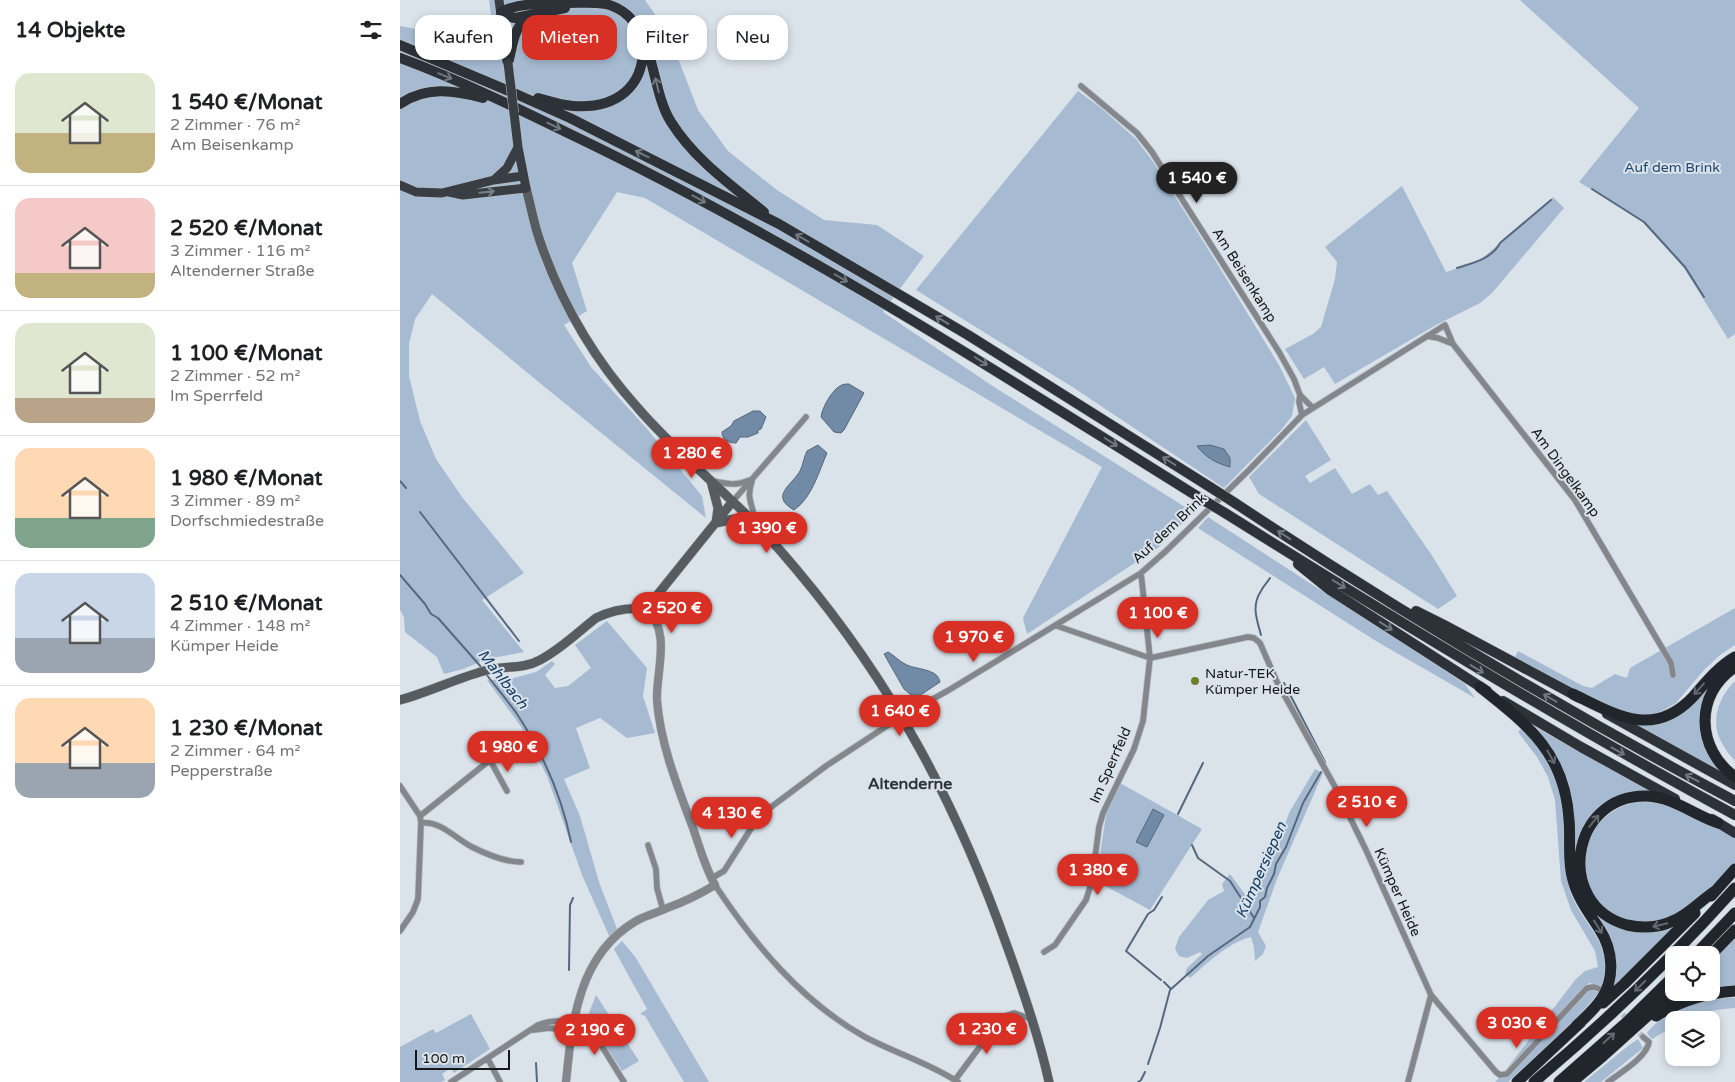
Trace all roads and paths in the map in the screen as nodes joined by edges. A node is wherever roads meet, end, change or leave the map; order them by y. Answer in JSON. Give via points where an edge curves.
{"nodes":[{"id":1,"x":499,"y":0,"type":"edge"},
{"id":2,"x":591,"y":3,"type":"junction"},
{"id":3,"x":501,"y":12,"type":"junction"},
{"id":4,"x":501,"y":15,"type":"edge"},
{"id":5,"x":536,"y":15,"type":"edge"},
{"id":6,"x":627,"y":15,"type":"edge"},
{"id":7,"x":522,"y":16,"type":"edge"},
{"id":8,"x":522,"y":23,"type":"edge"},
{"id":9,"x":512,"y":44,"type":"edge"},
{"id":10,"x":400,"y":45,"type":"edge"},
{"id":11,"x":400,"y":58,"type":"edge"},
{"id":12,"x":508,"y":60,"type":"edge"},
{"id":13,"x":642,"y":60,"type":"edge"},
{"id":14,"x":651,"y":60,"type":"edge"},
{"id":15,"x":1081,"y":86,"type":"dead end"},
{"id":16,"x":516,"y":94,"type":"junction"},
{"id":17,"x":400,"y":104,"type":"edge"},
{"id":18,"x":510,"y":105,"type":"junction"},
{"id":19,"x":517,"y":144,"type":"junction"},
{"id":20,"x":523,"y":176,"type":"junction"},
{"id":21,"x":494,"y":180,"type":"junction"},
{"id":22,"x":400,"y":184,"type":"edge"},
{"id":23,"x":526,"y":188,"type":"junction"},
{"id":24,"x":449,"y":192,"type":"junction"},
{"id":25,"x":779,"y":224,"type":"junction"},
{"id":26,"x":1445,"y":325,"type":"joint"},
{"id":27,"x":1427,"y":336,"type":"junction"},
{"id":28,"x":1453,"y":344,"type":"junction"},
{"id":29,"x":1300,"y":395,"type":"junction"},
{"id":30,"x":1312,"y":408,"type":"junction"},
{"id":31,"x":1302,"y":415,"type":"junction"},
{"id":32,"x":806,"y":417,"type":"dead end"},
{"id":33,"x":752,"y":479,"type":"junction"},
{"id":34,"x":711,"y":480,"type":"junction"},
{"id":35,"x":733,"y":502,"type":"junction"},
{"id":36,"x":754,"y":522,"type":"junction"},
{"id":37,"x":716,"y":523,"type":"junction"},
{"id":38,"x":1283,"y":549,"type":"junction"},
{"id":39,"x":1141,"y":573,"type":"junction"},
{"id":40,"x":1385,"y":599,"type":"junction"},
{"id":41,"x":646,"y":609,"type":"junction"},
{"id":42,"x":1057,"y":626,"type":"junction"},
{"id":43,"x":1735,"y":656,"type":"edge"},
{"id":44,"x":1150,"y":658,"type":"junction"},
{"id":45,"x":1735,"y":667,"type":"edge"},
{"id":46,"x":1673,"y":675,"type":"dead end"},
{"id":47,"x":1480,"y":687,"type":"junction"},
{"id":48,"x":1573,"y":694,"type":"junction"},
{"id":49,"x":400,"y":700,"type":"edge"},
{"id":50,"x":902,"y":716,"type":"junction"},
{"id":51,"x":500,"y":752,"type":"dead end"},
{"id":52,"x":490,"y":760,"type":"junction"},
{"id":53,"x":1735,"y":777,"type":"edge"},
{"id":54,"x":1735,"y":785,"type":"edge"},
{"id":55,"x":400,"y":786,"type":"edge"},
{"id":56,"x":507,"y":791,"type":"dead end"},
{"id":57,"x":1735,"y":801,"type":"edge"},
{"id":58,"x":1735,"y":814,"type":"edge"},
{"id":59,"x":420,"y":819,"type":"junction"},
{"id":60,"x":1718,"y":824,"type":"junction"},
{"id":61,"x":1735,"y":833,"type":"edge"},
{"id":62,"x":648,"y":845,"type":"dead end"},
{"id":63,"x":521,"y":862,"type":"dead end"},
{"id":64,"x":1735,"y":869,"type":"edge"},
{"id":65,"x":714,"y":882,"type":"junction"},
{"id":66,"x":1735,"y":888,"type":"edge"},
{"id":67,"x":1715,"y":890,"type":"junction"},
{"id":68,"x":663,"y":910,"type":"junction"},
{"id":69,"x":1735,"y":913,"type":"edge"},
{"id":70,"x":1735,"y":930,"type":"edge"},
{"id":71,"x":400,"y":931,"type":"edge"},
{"id":72,"x":1704,"y":946,"type":"edge"},
{"id":73,"x":1720,"y":946,"type":"edge"},
{"id":74,"x":1044,"y":952,"type":"dead end"},
{"id":75,"x":1665,"y":985,"type":"edge"},
{"id":76,"x":1600,"y":990,"type":"dead end"},
{"id":77,"x":1735,"y":991,"type":"edge"},
{"id":78,"x":1431,"y":995,"type":"junction"},
{"id":79,"x":1665,"y":1000,"type":"edge"},
{"id":80,"x":1031,"y":1019,"type":"junction"},
{"id":81,"x":574,"y":1021,"type":"junction"},
{"id":82,"x":1576,"y":1026,"type":"junction"},
{"id":83,"x":533,"y":1030,"type":"junction"},
{"id":84,"x":572,"y":1032,"type":"junction"},
{"id":85,"x":1629,"y":1033,"type":"junction"},
{"id":86,"x":1643,"y":1036,"type":"dead end"},
{"id":87,"x":488,"y":1059,"type":"junction"},
{"id":88,"x":957,"y":1081,"type":"edge"},
{"id":89,"x":451,"y":1082,"type":"edge"},
{"id":90,"x":500,"y":1082,"type":"edge"},
{"id":91,"x":566,"y":1082,"type":"edge"},
{"id":92,"x":624,"y":1082,"type":"edge"},
{"id":93,"x":1049,"y":1082,"type":"edge"},
{"id":94,"x":1408,"y":1082,"type":"edge"},
{"id":95,"x":1517,"y":1082,"type":"edge"},
{"id":96,"x":1534,"y":1082,"type":"edge"},
{"id":97,"x":1559,"y":1082,"type":"edge"},
{"id":98,"x":1572,"y":1082,"type":"edge"},
{"id":99,"x":1608,"y":1082,"type":"edge"}],
"edges":[{"from":1,"to":3,"type":"main road"},
{"from":2,"to":3,"type":"highway","via":[[517,7]]},
{"from":2,"to":5,"type":"highway"},
{"from":2,"to":6,"type":"highway","via":[[609,5]]},
{"from":3,"to":4,"type":"main road"},
{"from":3,"to":7,"type":"highway","via":[[510,17]]},
{"from":8,"to":9,"type":"highway"},
{"from":10,"to":16,"type":"highway"},
{"from":11,"to":18,"type":"highway","one_way":true},
{"from":12,"to":19,"type":"main road","bridge":true},
{"from":13,"to":16,"type":"highway","via":[[639,74],[627,90],[611,101],[594,106],[571,106]]},
{"from":25,"to":14,"type":"highway","one_way":true,"via":[[712,170],[675,128],[658,92]]},
{"from":15,"to":29,"type":"street","name":"Am Beisenkamp","via":[[1137,133],[1152,152],[1279,352]]},
{"from":25,"to":16,"type":"highway","one_way":true},
{"from":17,"to":18,"type":"highway","via":[[416,94],[440,90]]},
{"from":18,"to":38,"type":"highway","one_way":true,"bridge":true,"via":[[665,181],[781,243],[926,328]]},
{"from":19,"to":20,"type":"main road"},
{"from":19,"to":21,"type":"main road","via":[[507,168]]},
{"from":20,"to":21,"type":"main road"},
{"from":20,"to":23,"type":"main road"},
{"from":21,"to":24,"type":"main road"},
{"from":22,"to":24,"type":"main road","via":[[416,192]]},
{"from":24,"to":23,"type":"main road","one_way":true,"via":[[463,195]]},
{"from":23,"to":34,"type":"main road","via":[[540,241],[553,274],[587,341],[638,409]]},
{"from":40,"to":25,"type":"highway","one_way":true,"bridge":true,"via":[[968,335]]},
{"from":26,"to":27,"type":"street","name":"Auf dem Brink"},
{"from":26,"to":28,"type":"street","name":"Am Dingelkamp"},
{"from":27,"to":28,"type":"street"},
{"from":27,"to":30,"type":"street","name":"Auf dem Brink"},
{"from":28,"to":46,"type":"street","name":"Am Dingelkamp","via":[[1575,500],[1671,664]]},
{"from":29,"to":30,"type":"street","name":"Am Beisenkamp"},
{"from":29,"to":31,"type":"street","name":"Am Beisenkamp"},
{"from":30,"to":31,"type":"street","name":"Auf dem Brink"},
{"from":31,"to":39,"type":"street","name":"Auf dem Brink","via":[[1257,463]]},
{"from":32,"to":33,"type":"street"},
{"from":33,"to":34,"type":"street","via":[[734,485]]},
{"from":33,"to":35,"type":"street"},
{"from":33,"to":36,"type":"street","via":[[749,499]]},
{"from":34,"to":35,"type":"main road"},
{"from":34,"to":37,"type":"main road","via":[[718,508]]},
{"from":35,"to":36,"type":"main road"},
{"from":35,"to":37,"type":"main road"},
{"from":36,"to":37,"type":"main road","via":[[734,519]]},
{"from":36,"to":50,"type":"main road","via":[[834,616]]},
{"from":37,"to":41,"type":"main road"},
{"from":38,"to":47,"type":"highway","one_way":true,"via":[[1330,590]]},
{"from":38,"to":58,"type":"highway","one_way":true,"via":[[1540,706]]},
{"from":39,"to":42,"type":"street","name":"Auf dem Brink"},
{"from":39,"to":44,"type":"street","name":"Im Sperrfeld"},
{"from":40,"to":48,"type":"highway","via":[[1444,625]]},
{"from":57,"to":40,"type":"highway","one_way":true,"via":[[1570,710]]},
{"from":41,"to":49,"type":"main road","via":[[631,608],[602,615],[540,660],[517,667],[487,670]]},
{"from":41,"to":65,"type":"street","via":[[655,617],[660,634],[657,701],[662,730],[681,796]]},
{"from":42,"to":44,"type":"street"},
{"from":42,"to":50,"type":"street","name":"Auf dem Brink"},
{"from":43,"to":48,"type":"highway","one_way":true,"via":[[1715,672],[1685,705],[1662,718],[1647,721],[1628,718]]},
{"from":44,"to":74,"type":"street","name":"Im Sperrfeld","via":[[1143,721],[1134,749],[1103,813],[1086,900],[1055,945]]},
{"from":44,"to":78,"type":"street","name":"Kümper Heide","via":[[1248,637],[1260,643],[1277,682],[1350,817]]},
{"from":45,"to":53,"type":"highway","via":[[1722,676],[1715,687],[1706,708],[1705,721],[1712,752]]},
{"from":47,"to":60,"type":"highway"},
{"from":47,"to":82,"type":"highway","one_way":true,"via":[[1539,738],[1562,780],[1568,804],[1572,879],[1610,954],[1610,977],[1605,993]]},
{"from":48,"to":54,"type":"highway"},
{"from":50,"to":65,"type":"street","name":"Auf dem Brink","via":[[762,814]]},
{"from":50,"to":80,"type":"main road","via":[[932,770],[974,860]]},
{"from":51,"to":52,"type":"street"},
{"from":52,"to":56,"type":"street"},
{"from":52,"to":59,"type":"street"},
{"from":55,"to":59,"type":"street"},
{"from":59,"to":63,"type":"street","via":[[488,854]]},
{"from":59,"to":71,"type":"street","via":[[418,899]]},
{"from":60,"to":61,"type":"highway"},
{"from":67,"to":60,"type":"highway","one_way":true,"via":[[1668,924],[1646,928],[1625,924],[1606,915],[1591,899],[1582,882],[1580,855],[1584,836],[1595,819],[1609,806],[1628,798],[1649,796],[1666,800]]},
{"from":62,"to":68,"type":"street"},
{"from":64,"to":67,"type":"highway"},
{"from":65,"to":68,"type":"street","name":"Auf dem Brink"},
{"from":65,"to":88,"type":"street","via":[[772,960],[824,1010],[866,1038]]},
{"from":66,"to":96,"type":"highway","one_way":true,"via":[[1630,996]]},
{"from":67,"to":82,"type":"highway","via":[[1662,948]]},
{"from":68,"to":81,"type":"street","name":"Auf dem Brink","via":[[636,921],[606,946],[585,981]]},
{"from":69,"to":72,"type":"highway"},
{"from":70,"to":73,"type":"highway"},
{"from":97,"to":75,"type":"highway","one_way":true},
{"from":76,"to":78,"type":"street","name":"Kümper Heide","via":[[1591,987],[1582,992],[1504,1075],[1496,1072]]},
{"from":77,"to":85,"type":"highway","via":[[1680,1003]]},
{"from":78,"to":94,"type":"street"},
{"from":79,"to":85,"type":"highway"},
{"from":80,"to":88,"type":"street","via":[[1014,1013],[1002,1017]]},
{"from":80,"to":93,"type":"main road"},
{"from":81,"to":83,"type":"street","via":[[547,1022]]},
{"from":81,"to":84,"type":"street","name":"Auf dem Brink"},
{"from":81,"to":92,"type":"street","via":[[586,1025],[593,1032]]},
{"from":82,"to":95,"type":"highway"},
{"from":83,"to":84,"type":"street","via":[[549,1028]]},
{"from":83,"to":87,"type":"street"},
{"from":84,"to":91,"type":"street","name":"Auf dem Brink"},
{"from":85,"to":98,"type":"highway"},
{"from":86,"to":99,"type":"street","via":[[1648,1048],[1642,1056]]},
{"from":87,"to":89,"type":"street"},
{"from":87,"to":90,"type":"street"}]}
